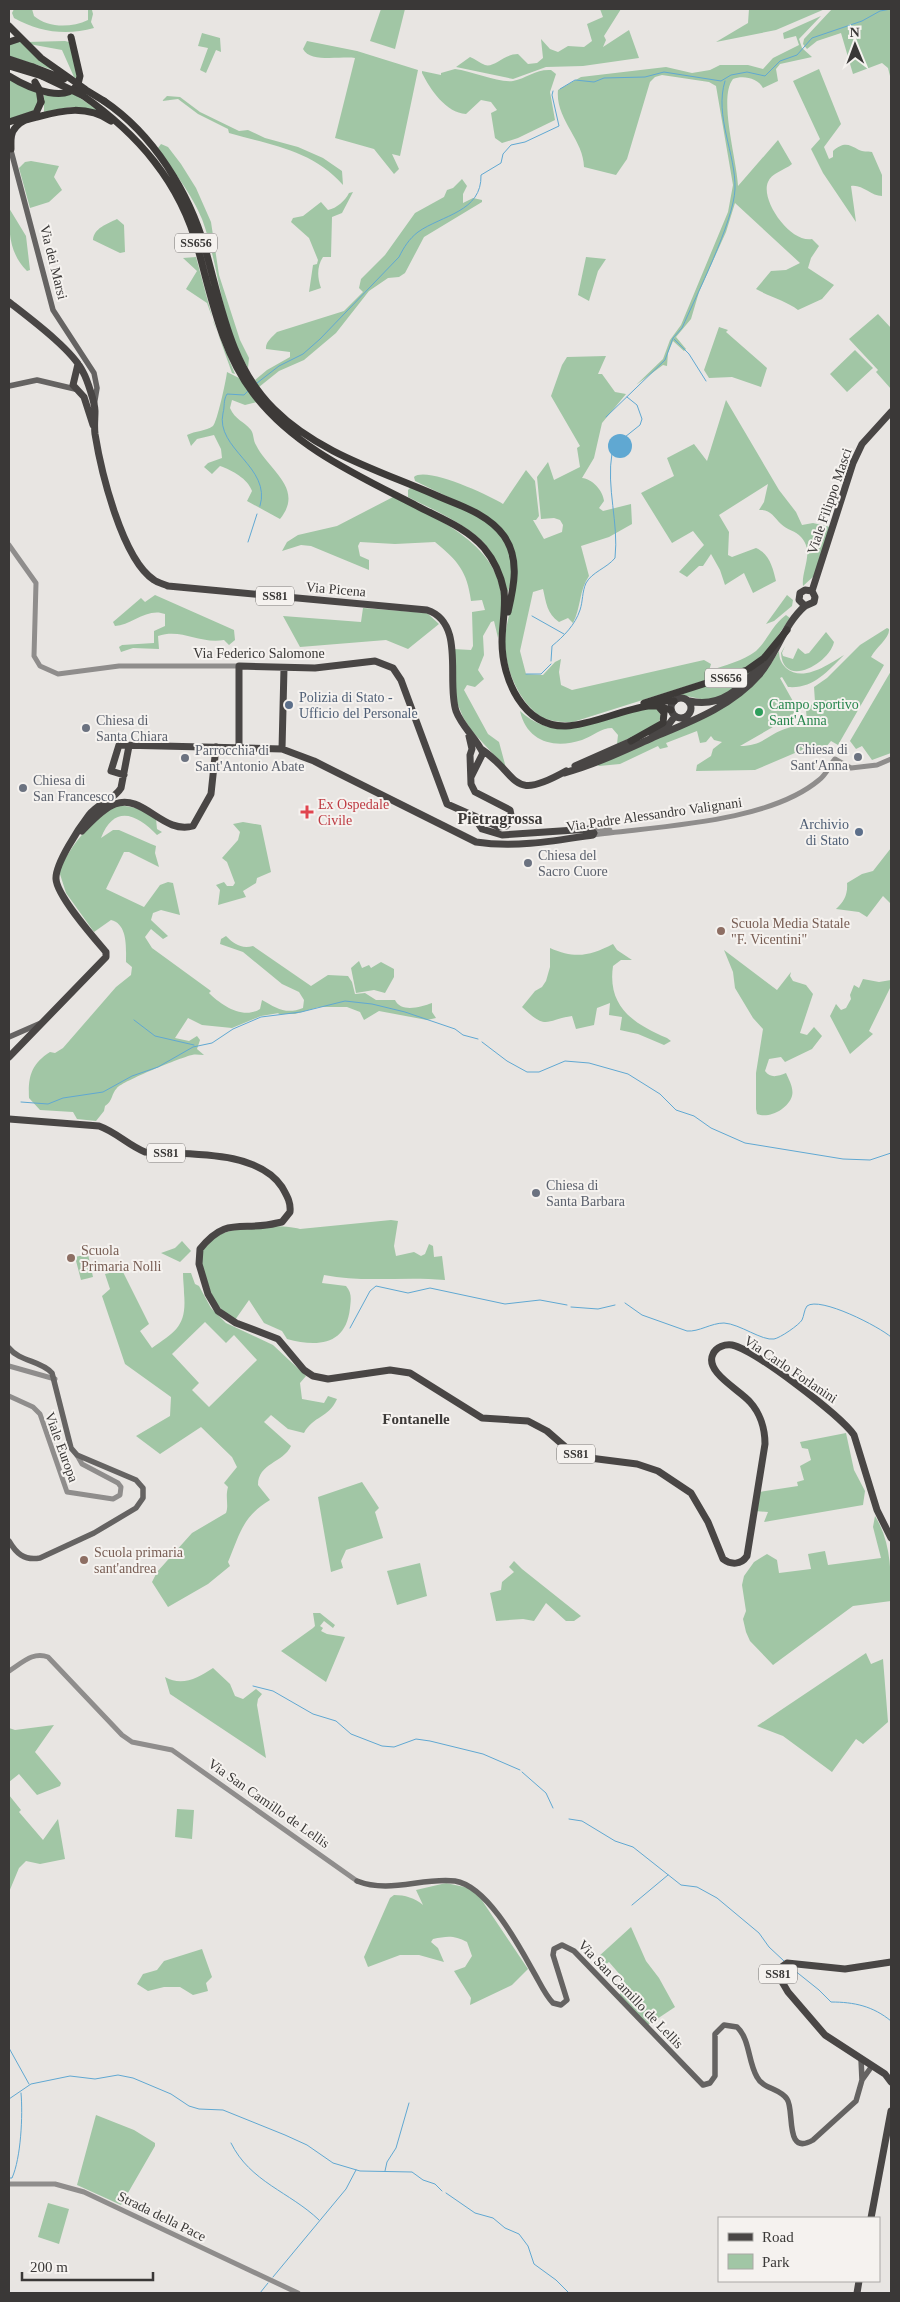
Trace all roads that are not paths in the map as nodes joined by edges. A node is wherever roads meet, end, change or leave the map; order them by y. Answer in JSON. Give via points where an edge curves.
{"nodes":[{"id":1,"x":9,"y":26,"type":"edge"},
{"id":2,"x":71,"y":37,"type":"dead end"},
{"id":3,"x":18,"y":39,"type":"dead end"},
{"id":4,"x":9,"y":42,"type":"edge"},
{"id":5,"x":9,"y":59,"type":"edge"},
{"id":6,"x":12,"y":66,"type":"edge"},
{"id":7,"x":9,"y":76,"type":"edge"},
{"id":8,"x":84,"y":92,"type":"junction"},
{"id":9,"x":10,"y":123,"type":"edge"},
{"id":10,"x":129,"y":131,"type":"junction"},
{"id":11,"x":10,"y":147,"type":"edge"},
{"id":12,"x":9,"y":302,"type":"edge"},
{"id":13,"x":78,"y":364,"type":"junction"},
{"id":14,"x":85,"y":377,"type":"junction"},
{"id":15,"x":74,"y":380,"type":"junction"},
{"id":16,"x":62,"y":384,"type":"junction"},
{"id":17,"x":88,"y":385,"type":"junction"},
{"id":18,"x":9,"y":386,"type":"edge"},
{"id":19,"x":77,"y":390,"type":"junction"},
{"id":20,"x":93,"y":410,"type":"junction"},
{"id":21,"x":891,"y":412,"type":"edge"},
{"id":22,"x":9,"y":545,"type":"edge"},
{"id":23,"x":809,"y":590,"type":"junction"},
{"id":24,"x":802,"y":603,"type":"junction"},
{"id":25,"x":503,"y":629,"type":"junction"},
{"id":26,"x":788,"y":630,"type":"junction"},
{"id":27,"x":239,"y":666,"type":"junction"},
{"id":28,"x":284,"y":668,"type":"junction"},
{"id":29,"x":687,"y":689,"type":"junction"},
{"id":30,"x":686,"y":700,"type":"junction"},
{"id":31,"x":674,"y":701,"type":"junction"},
{"id":32,"x":649,"y":702,"type":"junction"},
{"id":33,"x":658,"y":706,"type":"junction"},
{"id":34,"x":622,"y":711,"type":"junction"},
{"id":35,"x":709,"y":712,"type":"junction"},
{"id":36,"x":690,"y":713,"type":"junction"},
{"id":37,"x":676,"y":715,"type":"junction"},
{"id":38,"x":671,"y":730,"type":"junction"},
{"id":39,"x":632,"y":741,"type":"junction"},
{"id":40,"x":129,"y":746,"type":"junction"},
{"id":41,"x":216,"y":747,"type":"junction"},
{"id":42,"x":239,"y":748,"type":"junction"},
{"id":43,"x":282,"y":749,"type":"junction"},
{"id":44,"x":477,"y":749,"type":"junction"},
{"id":45,"x":477,"y":759,"type":"junction"},
{"id":46,"x":891,"y":759,"type":"edge"},
{"id":47,"x":498,"y":765,"type":"junction"},
{"id":48,"x":564,"y":773,"type":"junction"},
{"id":49,"x":124,"y":775,"type":"junction"},
{"id":50,"x":474,"y":817,"type":"junction"},
{"id":51,"x":592,"y":832,"type":"junction"},
{"id":52,"x":74,"y":839,"type":"junction"},
{"id":53,"x":45,"y":1021,"type":"junction"},
{"id":54,"x":9,"y":1037,"type":"edge"},
{"id":55,"x":9,"y":1057,"type":"edge"},
{"id":56,"x":9,"y":1119,"type":"edge"},
{"id":57,"x":9,"y":1348,"type":"edge"},
{"id":58,"x":9,"y":1366,"type":"edge"},
{"id":59,"x":55,"y":1379,"type":"junction"},
{"id":60,"x":9,"y":1396,"type":"edge"},
{"id":61,"x":77,"y":1455,"type":"junction"},
{"id":62,"x":891,"y":1538,"type":"edge"},
{"id":63,"x":9,"y":1541,"type":"edge"},
{"id":64,"x":9,"y":1671,"type":"edge"},
{"id":65,"x":357,"y":1881,"type":"joint"},
{"id":66,"x":891,"y":1962,"type":"edge"},
{"id":67,"x":861,"y":2059,"type":"junction"},
{"id":68,"x":872,"y":2066,"type":"junction"},
{"id":69,"x":862,"y":2080,"type":"junction"},
{"id":70,"x":891,"y":2082,"type":"edge"},
{"id":71,"x":891,"y":2111,"type":"edge"},
{"id":72,"x":9,"y":2184,"type":"edge"},
{"id":73,"x":871,"y":2217,"type":"edge"},
{"id":74,"x":298,"y":2293,"type":"edge"}],
"edges":[{"from":1,"to":8,"type":"highway","bridge":true,"via":[[41,58]]},
{"from":2,"to":7,"type":"highway","via":[[80,76],[74,89],[47,92],[32,89]]},
{"from":3,"to":4,"type":"highway"},
{"from":5,"to":8,"type":"highway","number":"SS656","bridge":true,"via":[[34,67]]},
{"from":6,"to":8,"type":"highway","number":"SS656","bridge":true},
{"from":6,"to":9,"type":"highway","bridge":true,"via":[[35,82],[41,102],[36,113]]},
{"from":8,"to":10,"type":"highway","number":"SS656"},
{"from":8,"to":25,"type":"highway","number":"SS656","bridge":true,"via":[[104,101],[149,144],[181,189],[201,235],[238,359],[267,402],[288,422],[325,447],[469,510],[500,531],[515,567]]},
{"from":10,"to":11,"type":"highway","via":[[99,114],[68,110],[21,122],[12,133]]},
{"from":10,"to":25,"type":"highway","number":"SS656","via":[[158,164],[183,206],[215,314],[237,368],[252,392],[274,417],[304,442],[459,528],[480,543],[491,557],[502,582],[505,605]]},
{"from":11,"to":20,"type":"main road","name":"Via dei Marsi","via":[[53,310],[94,373],[97,388]]},
{"from":12,"to":13,"type":"main road","number":"SS81"},
{"from":13,"to":14,"type":"main road","number":"SS81"},
{"from":13,"to":15,"type":"main road","number":"SS81"},
{"from":14,"to":15,"type":"main road","via":[[78,376]]},
{"from":14,"to":17,"type":"main road","number":"SS81"},
{"from":15,"to":16,"type":"main road"},
{"from":15,"to":19,"type":"main road","number":"SS81"},
{"from":16,"to":18,"type":"main road","via":[[37,380]]},
{"from":16,"to":19,"type":"main road"},
{"from":17,"to":19,"type":"main road","via":[[86,389]]},
{"from":17,"to":20,"type":"main road","name":"Via Picena","number":"SS81"},
{"from":19,"to":20,"type":"main road","name":"Via Picena","number":"SS81"},
{"from":20,"to":44,"type":"main road","name":"Via Picena","number":"SS81","via":[[99,453],[123,536],[132,554],[153,580],[168,586],[435,613],[446,626],[451,641],[454,703]]},
{"from":21,"to":23,"type":"main road","name":"Viale Filippo Masci","via":[[867,439],[853,463]]},
{"from":22,"to":27,"type":"street","name":"Via Federico Salomone","via":[[36,583],[34,656],[40,666],[62,674],[119,666]]},
{"from":23,"to":24,"type":"main road","via":[[800,593]]},
{"from":23,"to":24,"type":"main road","via":[[815,595],[814,602]]},
{"from":24,"to":26,"type":"main road"},
{"from":25,"to":34,"type":"highway","number":"SS656","via":[[503,653],[509,678],[520,702],[534,717],[569,726]]},
{"from":26,"to":29,"type":"highway","number":"SS656","via":[[764,658],[747,670]]},
{"from":26,"to":30,"type":"main road","via":[[762,664],[733,692],[709,703]]},
{"from":26,"to":35,"type":"main road","via":[[752,683],[730,701]]},
{"from":27,"to":28,"type":"main road","name":"Via Federico Salomone"},
{"from":27,"to":42,"type":"main road"},
{"from":28,"to":43,"type":"main road"},
{"from":28,"to":50,"type":"main road","name":"Via Federico Salomone","via":[[375,661],[393,668],[401,680],[447,804]]},
{"from":29,"to":30,"type":"highway","number":"SS656"},
{"from":29,"to":32,"type":"highway","number":"SS656"},
{"from":30,"to":31,"type":"main road"},
{"from":30,"to":36,"type":"main road"},
{"from":31,"to":32,"type":"highway","number":"SS656"},
{"from":31,"to":37,"type":"main road"},
{"from":32,"to":34,"type":"highway","number":"SS656"},
{"from":33,"to":34,"type":"highway","number":"SS656"},
{"from":33,"to":37,"type":"highway","number":"SS656"},
{"from":33,"to":39,"type":"highway","via":[[664,713],[663,723]]},
{"from":35,"to":36,"type":"main road"},
{"from":35,"to":38,"type":"main road"},
{"from":36,"to":37,"type":"main road"},
{"from":37,"to":38,"type":"main road"},
{"from":37,"to":39,"type":"main road","via":[[666,726]]},
{"from":38,"to":48,"type":"main road"},
{"from":39,"to":48,"type":"main road"},
{"from":40,"to":41,"type":"main road","name":"Via Padre Alessandro Valignani"},
{"from":40,"to":49,"type":"main road"},
{"from":40,"to":49,"type":"main road","name":"Via Padre Alessandro Valignani","via":[[119,746],[111,771]]},
{"from":41,"to":42,"type":"main road","name":"Via Padre Alessandro Valignani"},
{"from":41,"to":52,"type":"main road","via":[[211,794],[193,826],[183,828],[168,824],[137,805],[121,802],[109,807]]},
{"from":42,"to":43,"type":"main road","name":"Via Padre Alessandro Valignani"},
{"from":43,"to":51,"type":"main road","name":"Via Padre Alessandro Valignani","via":[[314,761],[476,842],[499,846]]},
{"from":44,"to":45,"type":"main road","number":"SS81","via":[[483,753]]},
{"from":44,"to":45,"type":"main road","number":"SS81","via":[[470,755]]},
{"from":44,"to":47,"type":"main road"},
{"from":45,"to":47,"type":"main road"},
{"from":45,"to":50,"type":"main road","number":"SS81","via":[[471,777],[475,792],[508,808],[512,817],[509,824],[502,827]]},
{"from":46,"to":51,"type":"street","name":"Via Padre Alessandro Valignani","via":[[877,765],[848,768],[836,759],[814,784],[752,813],[623,831]]},
{"from":47,"to":48,"type":"main road","via":[[510,778],[535,786]]},
{"from":49,"to":52,"type":"main road","via":[[118,793],[90,814]]},
{"from":50,"to":51,"type":"main road","via":[[482,830],[502,835]]},
{"from":52,"to":53,"type":"main road","via":[[57,869],[57,886],[106,952],[106,958]]},
{"from":53,"to":54,"type":"main road"},
{"from":53,"to":55,"type":"main road"},
{"from":56,"to":62,"type":"main road","name":"Via Carlo Forlanini","number":"SS81","via":[[99,1126],[145,1152],[220,1157],[261,1167],[272,1174],[288,1197],[290,1212],[282,1222],[222,1229],[200,1249],[198,1264],[208,1294],[218,1311],[236,1323],[278,1339],[313,1376],[328,1379],[385,1370],[410,1373],[482,1418],[528,1421],[582,1457],[637,1464],[658,1471],[691,1493],[708,1522],[722,1559],[735,1564],[747,1556],[765,1444],[755,1409],[713,1368],[712,1357],[717,1348],[732,1345],[797,1386],[847,1426],[854,1435],[877,1510]]},
{"from":57,"to":59,"type":"main road","via":[[26,1361],[47,1368]]},
{"from":58,"to":59,"type":"street"},
{"from":59,"to":61,"type":"main road","via":[[71,1448]]},
{"from":60,"to":61,"type":"street","name":"Viale Europa","via":[[40,1414],[67,1492],[113,1499],[120,1495],[122,1487],[118,1483],[82,1464]]},
{"from":61,"to":63,"type":"main road","via":[[136,1480],[143,1488],[143,1498],[136,1508],[94,1533],[40,1558],[19,1555]]},
{"from":64,"to":65,"type":"street","name":"Via San Camillo de Lellis","via":[[32,1656],[48,1657],[122,1735],[132,1742],[172,1750]]},
{"from":65,"to":69,"type":"main road","name":"Via San Camillo de Lellis","via":[[384,1887],[453,1881],[475,1888],[521,1950],[553,2003],[561,2005],[566,2000],[554,1955],[554,1949],[562,1945],[574,1951],[703,2085],[710,2083],[715,2076],[715,2034],[724,2026],[737,2027],[756,2076],[788,2101],[793,2136],[800,2142],[814,2140],[856,2101]]},
{"from":66,"to":67,"type":"main road","number":"SS81","via":[[845,1969],[787,1963],[778,1972],[781,1983],[825,2035]]},
{"from":67,"to":68,"type":"main road","number":"SS81"},
{"from":67,"to":69,"type":"main road","name":"Via San Camillo de Lellis"},
{"from":68,"to":69,"type":"main road","name":"Via San Camillo de Lellis"},
{"from":68,"to":70,"type":"main road","number":"SS81"},
{"from":71,"to":73,"type":"main road"},
{"from":72,"to":74,"type":"street","name":"Strada della Pace","via":[[55,2184],[84,2192]]}]}
